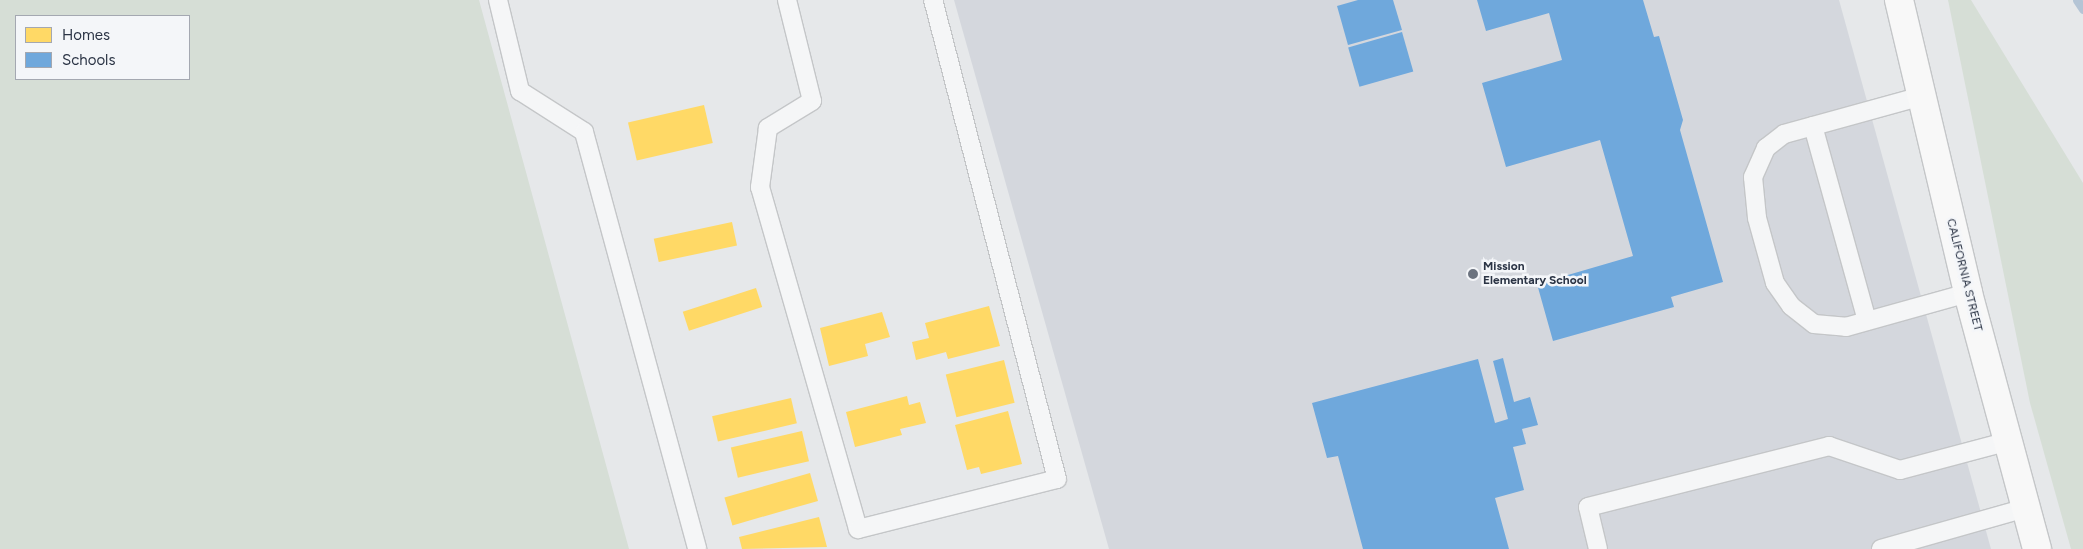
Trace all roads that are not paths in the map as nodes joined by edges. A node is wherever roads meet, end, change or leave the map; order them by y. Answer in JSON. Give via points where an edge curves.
{"nodes":[{"id":1,"x":498,"y":0,"type":"edge"},
{"id":2,"x":787,"y":0,"type":"edge"},
{"id":3,"x":932,"y":0,"type":"edge"},
{"id":4,"x":1899,"y":0,"type":"edge"},
{"id":5,"x":1922,"y":96,"type":"junction"},
{"id":6,"x":1812,"y":126,"type":"junction"},
{"id":7,"x":1968,"y":293,"type":"junction"},
{"id":8,"x":1867,"y":321,"type":"junction"},
{"id":9,"x":2009,"y":441,"type":"junction"},
{"id":10,"x":2026,"y":508,"type":"junction"},
{"id":11,"x":697,"y":549,"type":"edge"},
{"id":12,"x":1598,"y":549,"type":"edge"},
{"id":13,"x":1881,"y":549,"type":"edge"},
{"id":14,"x":2037,"y":549,"type":"edge"}],
"edges":[{"from":1,"to":11,"type":"lane","via":[[520,91],[584,132]]},
{"from":2,"to":3,"type":"lane","via":[[812,101],[768,128],[760,187],[858,529],[1057,479]]},
{"from":4,"to":5,"type":"main road","name":"CALIFORNIA STREET"},
{"from":5,"to":6,"type":"lane"},
{"from":5,"to":7,"type":"main road","name":"CALIFORNIA STREET"},
{"from":6,"to":8,"type":"lane"},
{"from":6,"to":8,"type":"lane","via":[[1784,134],[1766,148],[1753,177],[1756,218],[1775,283],[1790,306],[1814,324],[1846,327]]},
{"from":7,"to":8,"type":"lane"},
{"from":7,"to":9,"type":"main road","name":"CALIFORNIA STREET"},
{"from":9,"to":10,"type":"main road","name":"CALIFORNIA STREET"},
{"from":9,"to":12,"type":"lane","via":[[1900,470],[1829,446],[1588,507]]},
{"from":10,"to":13,"type":"lane"},
{"from":10,"to":14,"type":"main road","name":"CALIFORNIA STREET"}]}
